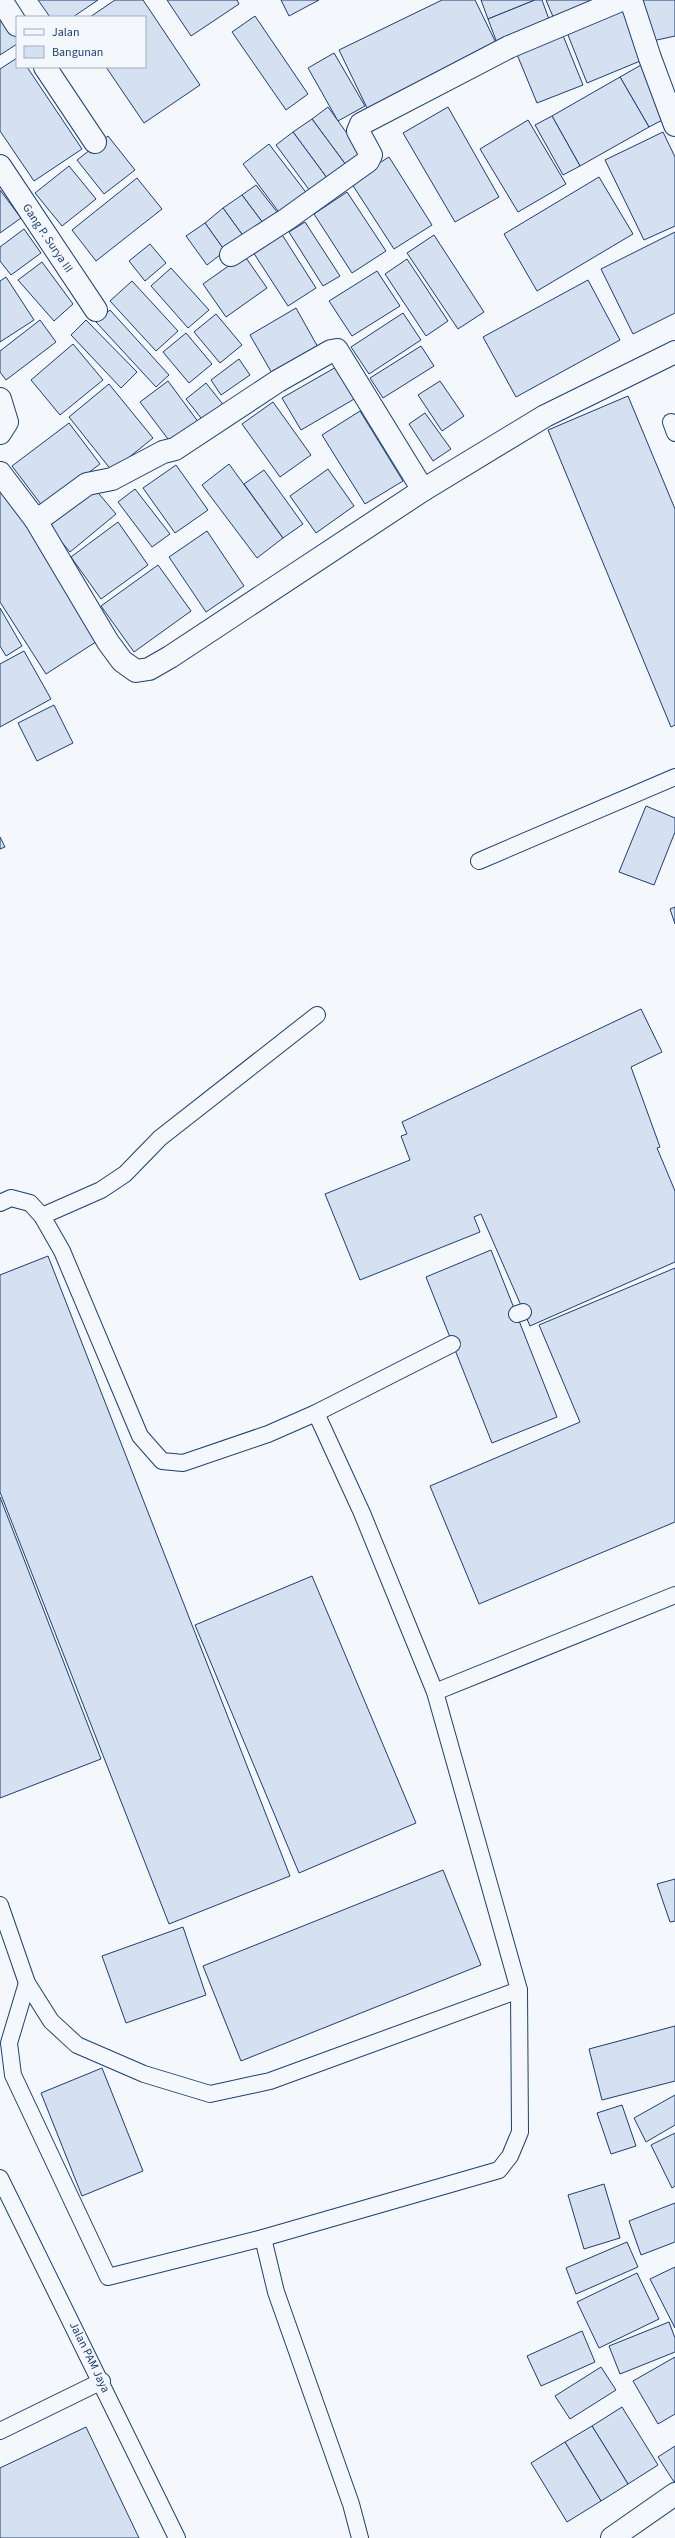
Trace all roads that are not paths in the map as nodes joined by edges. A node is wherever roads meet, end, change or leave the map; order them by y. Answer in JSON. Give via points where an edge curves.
{"nodes":[{"id":1,"x":1,"y":0,"type":"edge"},
{"id":2,"x":621,"y":0,"type":"edge"},
{"id":3,"x":631,"y":0,"type":"edge"},
{"id":4,"x":16,"y":23,"type":"edge"},
{"id":5,"x":46,"y":68,"type":"edge"},
{"id":6,"x":675,"y":125,"type":"edge"},
{"id":7,"x":95,"y":142,"type":"dead end"},
{"id":8,"x":0,"y":166,"type":"edge"},
{"id":9,"x":231,"y":255,"type":"dead end"},
{"id":10,"x":96,"y":310,"type":"dead end"},
{"id":11,"x":675,"y":352,"type":"edge"},
{"id":12,"x":0,"y":399,"type":"edge"},
{"id":13,"x":4,"y":428,"type":"edge"},
{"id":14,"x":0,"y":473,"type":"edge"},
{"id":15,"x":423,"y":490,"type":"junction"},
{"id":16,"x":35,"y":519,"type":"junction"},
{"id":17,"x":675,"y":777,"type":"edge"},
{"id":18,"x":479,"y":861,"type":"dead end"},
{"id":19,"x":317,"y":1015,"type":"dead end"},
{"id":20,"x":0,"y":1203,"type":"edge"},
{"id":21,"x":42,"y":1216,"type":"junction"},
{"id":22,"x":452,"y":1344,"type":"dead end"},
{"id":23,"x":316,"y":1413,"type":"junction"},
{"id":24,"x":675,"y":1595,"type":"edge"},
{"id":25,"x":435,"y":1692,"type":"junction"},
{"id":26,"x":0,"y":1905,"type":"edge"},
{"id":27,"x":27,"y":1983,"type":"junction"},
{"id":28,"x":519,"y":1990,"type":"junction"},
{"id":29,"x":0,"y":2178,"type":"edge"},
{"id":30,"x":263,"y":2238,"type":"junction"},
{"id":31,"x":102,"y":2381,"type":"junction"},
{"id":32,"x":0,"y":2431,"type":"edge"},
{"id":33,"x":675,"y":2494,"type":"edge"},
{"id":34,"x":177,"y":2538,"type":"edge"},
{"id":35,"x":360,"y":2538,"type":"edge"},
{"id":36,"x":612,"y":2538,"type":"edge"}],
"edges":[{"from":1,"to":4,"type":"street"},
{"from":2,"to":9,"type":"street","via":[[509,47],[361,124],[358,130],[371,155],[368,161]]},
{"from":3,"to":6,"type":"street"},
{"from":5,"to":7,"type":"street"},
{"from":8,"to":10,"type":"street","name":"Gang P. Surya III"},
{"from":11,"to":15,"type":"street","via":[[544,416]]},
{"from":12,"to":13,"type":"street"},
{"from":14,"to":16,"type":"street"},
{"from":15,"to":16,"type":"street","via":[[340,352],[334,350],[278,381],[175,449],[163,452],[112,479],[87,484]]},
{"from":15,"to":16,"type":"street","via":[[170,657],[149,669],[136,671],[122,661],[108,642]]},
{"from":17,"to":18,"type":"lane"},
{"from":19,"to":21,"type":"lane","via":[[160,1138],[125,1174],[102,1190]]},
{"from":20,"to":21,"type":"lane","via":[[11,1198],[30,1203]]},
{"from":21,"to":23,"type":"lane","via":[[62,1251],[140,1436],[162,1461],[183,1463],[268,1434]]},
{"from":22,"to":23,"type":"lane"},
{"from":23,"to":25,"type":"lane","via":[[362,1513]]},
{"from":24,"to":25,"type":"lane"},
{"from":25,"to":28,"type":"lane"},
{"from":26,"to":27,"type":"lane"},
{"from":27,"to":28,"type":"lane","via":[[51,2021],[77,2045],[144,2074],[210,2094],[270,2081]]},
{"from":27,"to":30,"type":"lane","via":[[9,2043],[13,2075],[108,2277]]},
{"from":28,"to":30,"type":"lane","via":[[520,2132],[510,2156],[499,2170]]},
{"from":29,"to":31,"type":"lane","name":"Jalan PAM Jaya"},
{"from":30,"to":35,"type":"lane","via":[[276,2292],[351,2504]]},
{"from":31,"to":32,"type":"lane"},
{"from":31,"to":34,"type":"lane","name":"Jalan PAM Jaya"},
{"from":33,"to":36,"type":"street"}]}
